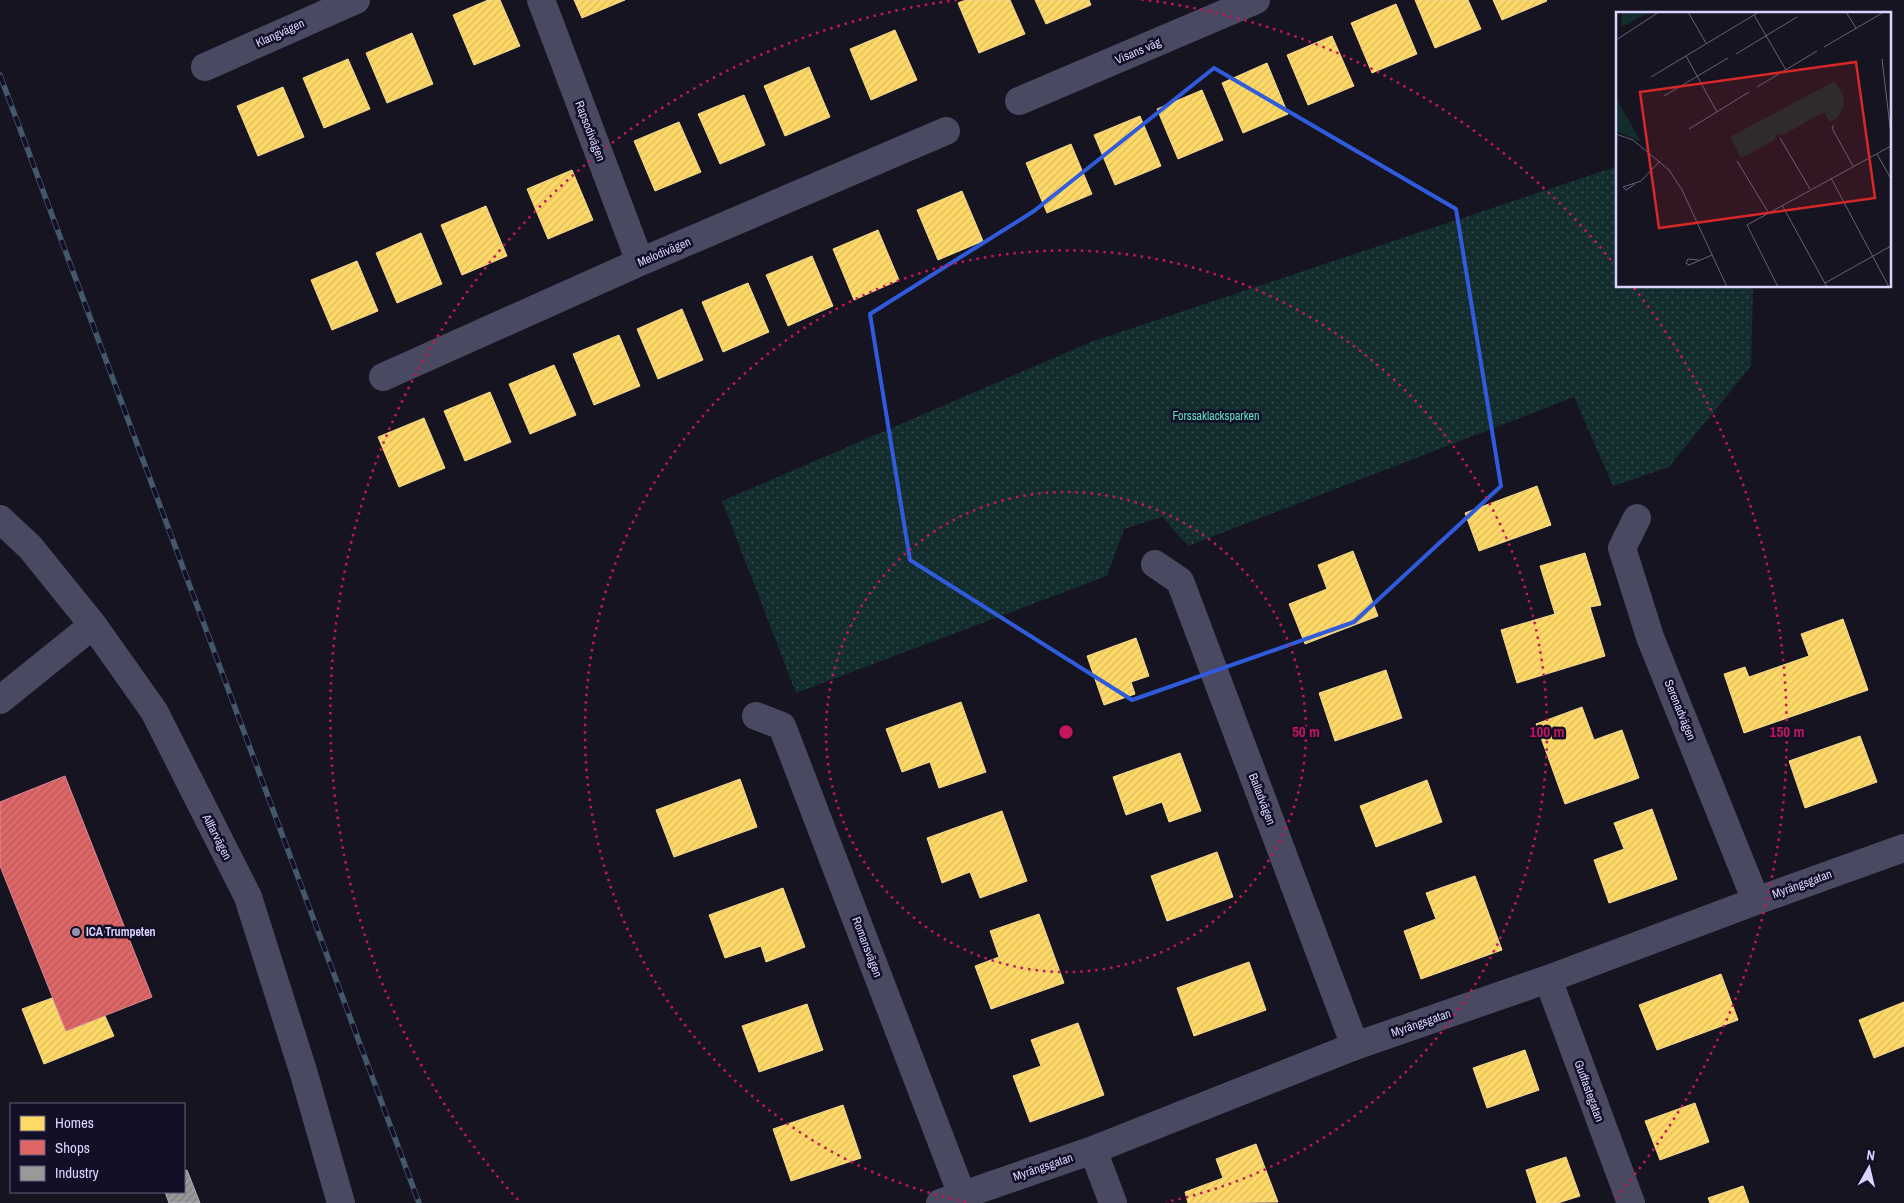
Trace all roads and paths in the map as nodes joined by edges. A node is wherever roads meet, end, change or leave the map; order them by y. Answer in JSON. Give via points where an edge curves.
{"nodes":[{"id":1,"x":356,"y":0,"type":"edge"},
{"id":2,"x":541,"y":0,"type":"edge"},
{"id":3,"x":1256,"y":0,"type":"edge"},
{"id":4,"x":205,"y":67,"type":"dead end"},
{"id":5,"x":1019,"y":101,"type":"dead end"},
{"id":6,"x":946,"y":131,"type":"dead end"},
{"id":7,"x":640,"y":262,"type":"junction"},
{"id":8,"x":383,"y":377,"type":"dead end"},
{"id":9,"x":1637,"y":518,"type":"dead end"},
{"id":10,"x":0,"y":519,"type":"edge"},
{"id":11,"x":1155,"y":564,"type":"dead end"},
{"id":12,"x":93,"y":625,"type":"junction"},
{"id":13,"x":0,"y":700,"type":"edge"},
{"id":14,"x":756,"y":716,"type":"dead end"},
{"id":15,"x":1904,"y":848,"type":"edge"},
{"id":16,"x":1756,"y":901,"type":"junction"},
{"id":17,"x":1548,"y":979,"type":"junction"},
{"id":18,"x":1355,"y":1046,"type":"junction"},
{"id":19,"x":1093,"y":1150,"type":"junction"},
{"id":20,"x":951,"y":1199,"type":"edge"},
{"id":21,"x":341,"y":1203,"type":"edge"},
{"id":22,"x":1113,"y":1203,"type":"edge"},
{"id":23,"x":1631,"y":1203,"type":"edge"}],
"edges":[{"from":1,"to":4,"type":"street","name":"Klangvägen"},
{"from":2,"to":7,"type":"street","name":"Rapsodivägen"},
{"from":3,"to":5,"type":"street","name":"Visans väg"},
{"from":6,"to":7,"type":"street","name":"Melodivägen"},
{"from":7,"to":8,"type":"street","name":"Melodivägen"},
{"from":9,"to":16,"type":"street","name":"Serenadvägen","via":[[1622,548],[1650,636]]},
{"from":10,"to":12,"type":"street","name":"Allfarvägen","via":[[30,547]]},
{"from":11,"to":18,"type":"street","name":"Balladvägen","via":[[1180,581]]},
{"from":12,"to":13,"type":"street"},
{"from":12,"to":21,"type":"street","name":"Allfarvägen","via":[[154,711],[248,897]]},
{"from":14,"to":20,"type":"street","name":"Romansvägen","via":[[782,726]]},
{"from":15,"to":16,"type":"street","name":"Myrängsgatan"},
{"from":16,"to":17,"type":"street","name":"Myrängsgatan"},
{"from":17,"to":18,"type":"street","name":"Myrängsgatan"},
{"from":17,"to":23,"type":"street","name":"Gudfastegatan"},
{"from":18,"to":19,"type":"street","name":"Myrängsgatan"},
{"from":19,"to":20,"type":"street","name":"Myrängsgatan"},
{"from":19,"to":22,"type":"street"}]}
